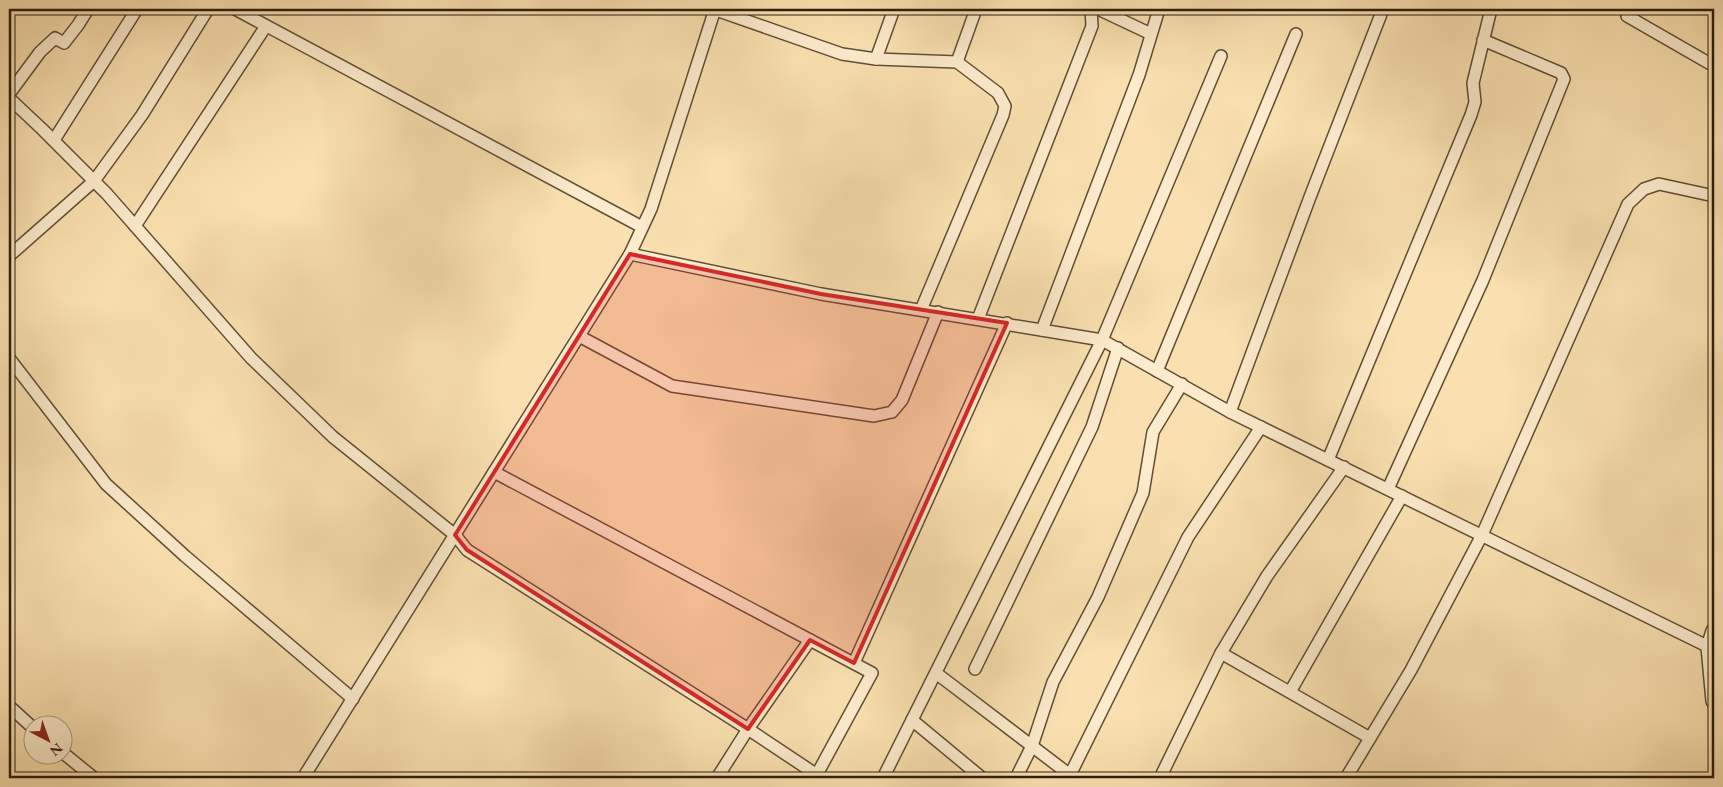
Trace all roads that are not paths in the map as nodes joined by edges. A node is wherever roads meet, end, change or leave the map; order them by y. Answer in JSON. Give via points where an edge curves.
{"nodes":[{"id":1,"x":88,"y":9,"type":"edge"},
{"id":2,"x":136,"y":9,"type":"edge"},
{"id":3,"x":208,"y":9,"type":"edge"},
{"id":4,"x":235,"y":9,"type":"edge"},
{"id":5,"x":715,"y":9,"type":"edge"},
{"id":6,"x":894,"y":9,"type":"edge"},
{"id":7,"x":976,"y":9,"type":"edge"},
{"id":8,"x":1091,"y":9,"type":"edge"},
{"id":9,"x":1098,"y":9,"type":"edge"},
{"id":10,"x":1159,"y":9,"type":"edge"},
{"id":11,"x":1383,"y":9,"type":"edge"},
{"id":12,"x":1492,"y":9,"type":"edge"},
{"id":13,"x":1627,"y":16,"type":"dead end"},
{"id":14,"x":266,"y":26,"type":"junction"},
{"id":15,"x":1151,"y":34,"type":"junction"},
{"id":16,"x":1296,"y":34,"type":"dead end"},
{"id":17,"x":1483,"y":40,"type":"junction"},
{"id":18,"x":1221,"y":56,"type":"dead end"},
{"id":19,"x":876,"y":59,"type":"junction"},
{"id":20,"x":957,"y":62,"type":"junction"},
{"id":21,"x":1714,"y":66,"type":"edge"},
{"id":22,"x":9,"y":94,"type":"edge"},
{"id":23,"x":9,"y":98,"type":"edge"},
{"id":24,"x":54,"y":140,"type":"junction"},
{"id":25,"x":94,"y":181,"type":"junction"},
{"id":26,"x":1714,"y":196,"type":"edge"},
{"id":27,"x":135,"y":226,"type":"junction"},
{"id":28,"x":642,"y":227,"type":"junction"},
{"id":29,"x":630,"y":254,"type":"junction"},
{"id":30,"x":9,"y":256,"type":"edge"},
{"id":31,"x":921,"y":310,"type":"junction"},
{"id":32,"x":938,"y":312,"type":"junction"},
{"id":33,"x":978,"y":319,"type":"junction"},
{"id":34,"x":1007,"y":323,"type":"junction"},
{"id":35,"x":1042,"y":330,"type":"junction"},
{"id":36,"x":579,"y":336,"type":"junction"},
{"id":37,"x":1102,"y":340,"type":"junction"},
{"id":38,"x":1118,"y":348,"type":"junction"},
{"id":39,"x":10,"y":364,"type":"edge"},
{"id":40,"x":1158,"y":371,"type":"junction"},
{"id":41,"x":1182,"y":384,"type":"junction"},
{"id":42,"x":1230,"y":412,"type":"junction"},
{"id":43,"x":1261,"y":427,"type":"junction"},
{"id":44,"x":1328,"y":460,"type":"junction"},
{"id":45,"x":1344,"y":468,"type":"junction"},
{"id":46,"x":494,"y":472,"type":"junction"},
{"id":47,"x":1388,"y":489,"type":"junction"},
{"id":48,"x":1402,"y":496,"type":"junction"},
{"id":49,"x":455,"y":534,"type":"junction"},
{"id":50,"x":1482,"y":535,"type":"junction"},
{"id":51,"x":1714,"y":631,"type":"edge"},
{"id":52,"x":810,"y":640,"type":"junction"},
{"id":53,"x":1709,"y":647,"type":"junction"},
{"id":54,"x":1221,"y":653,"type":"junction"},
{"id":55,"x":854,"y":663,"type":"junction"},
{"id":56,"x":975,"y":669,"type":"dead end"},
{"id":57,"x":936,"y":673,"type":"junction"},
{"id":58,"x":1290,"y":692,"type":"junction"},
{"id":59,"x":353,"y":698,"type":"junction"},
{"id":60,"x":1714,"y":702,"type":"edge"},
{"id":61,"x":9,"y":706,"type":"edge"},
{"id":62,"x":22,"y":717,"type":"edge"},
{"id":63,"x":912,"y":720,"type":"junction"},
{"id":64,"x":748,"y":729,"type":"junction"},
{"id":65,"x":1370,"y":738,"type":"junction"},
{"id":66,"x":1032,"y":746,"type":"junction"},
{"id":67,"x":72,"y":760,"type":"edge"},
{"id":68,"x":816,"y":777,"type":"edge"},
{"id":69,"x":1070,"y":777,"type":"edge"},
{"id":70,"x":94,"y":778,"type":"edge"},
{"id":71,"x":303,"y":778,"type":"edge"},
{"id":72,"x":717,"y":778,"type":"edge"},
{"id":73,"x":883,"y":778,"type":"edge"},
{"id":74,"x":982,"y":778,"type":"edge"},
{"id":75,"x":1016,"y":778,"type":"edge"},
{"id":76,"x":1160,"y":778,"type":"edge"},
{"id":77,"x":1346,"y":778,"type":"edge"}],
"edges":[{"from":1,"to":22,"type":"street","via":[[64,43],[55,38],[40,52]]},
{"from":2,"to":24,"type":"street"},
{"from":3,"to":25,"type":"street","via":[[142,115]]},
{"from":4,"to":14,"type":"street"},
{"from":5,"to":19,"type":"street","via":[[842,54]]},
{"from":5,"to":28,"type":"street","via":[[651,209]]},
{"from":6,"to":19,"type":"street"},
{"from":7,"to":20,"type":"street"},
{"from":8,"to":33,"type":"street","via":[[1092,26]]},
{"from":9,"to":15,"type":"street"},
{"from":10,"to":15,"type":"street"},
{"from":11,"to":42,"type":"street"},
{"from":12,"to":17,"type":"street"},
{"from":13,"to":21,"type":"street"},
{"from":14,"to":27,"type":"street"},
{"from":14,"to":28,"type":"street"},
{"from":15,"to":35,"type":"street","via":[[1139,75]]},
{"from":16,"to":40,"type":"street"},
{"from":17,"to":44,"type":"street","via":[[1473,83],[1475,102],[1471,115]]},
{"from":17,"to":47,"type":"street","via":[[1562,73],[1564,79],[1483,280]]},
{"from":18,"to":37,"type":"street"},
{"from":19,"to":20,"type":"street"},
{"from":20,"to":31,"type":"street","via":[[998,94],[1004,106],[1003,115]]},
{"from":23,"to":24,"type":"street"},
{"from":24,"to":25,"type":"street"},
{"from":25,"to":27,"type":"street"},
{"from":25,"to":30,"type":"street"},
{"from":26,"to":50,"type":"street","via":[[1659,184],[1644,189],[1628,204]]},
{"from":27,"to":49,"type":"street","via":[[251,358],[333,437]]},
{"from":28,"to":29,"type":"street"},
{"from":29,"to":31,"type":"street","via":[[821,294]]},
{"from":29,"to":36,"type":"street"},
{"from":31,"to":32,"type":"street"},
{"from":32,"to":33,"type":"street"},
{"from":32,"to":36,"type":"street","via":[[902,400],[892,412],[874,416],[672,386]]},
{"from":33,"to":34,"type":"street"},
{"from":34,"to":35,"type":"street"},
{"from":34,"to":55,"type":"street"},
{"from":35,"to":37,"type":"street"},
{"from":36,"to":46,"type":"street"},
{"from":37,"to":38,"type":"street"},
{"from":37,"to":57,"type":"street"},
{"from":38,"to":40,"type":"street"},
{"from":38,"to":56,"type":"street","via":[[1092,427]]},
{"from":39,"to":59,"type":"street","via":[[106,484],[185,556]]},
{"from":40,"to":41,"type":"street"},
{"from":41,"to":42,"type":"street"},
{"from":41,"to":66,"type":"street","via":[[1153,432],[1143,493],[1098,597],[1053,682]]},
{"from":42,"to":43,"type":"street"},
{"from":43,"to":44,"type":"street"},
{"from":43,"to":69,"type":"street","via":[[1188,537]]},
{"from":44,"to":45,"type":"street"},
{"from":45,"to":47,"type":"street"},
{"from":45,"to":54,"type":"street","via":[[1267,576]]},
{"from":46,"to":49,"type":"street"},
{"from":46,"to":52,"type":"street"},
{"from":47,"to":48,"type":"street"},
{"from":48,"to":50,"type":"street"},
{"from":48,"to":58,"type":"street"},
{"from":49,"to":59,"type":"street"},
{"from":49,"to":64,"type":"street","via":[[466,550]]},
{"from":50,"to":53,"type":"street"},
{"from":50,"to":65,"type":"street","via":[[1412,670]]},
{"from":51,"to":53,"type":"street"},
{"from":52,"to":55,"type":"street"},
{"from":52,"to":64,"type":"street"},
{"from":53,"to":60,"type":"street"},
{"from":54,"to":58,"type":"street"},
{"from":54,"to":76,"type":"street"},
{"from":55,"to":68,"type":"street","via":[[872,673]]},
{"from":57,"to":63,"type":"street"},
{"from":57,"to":66,"type":"street"},
{"from":58,"to":65,"type":"street"},
{"from":59,"to":71,"type":"street"},
{"from":61,"to":62,"type":"street"},
{"from":63,"to":73,"type":"street"},
{"from":63,"to":74,"type":"street"},
{"from":64,"to":68,"type":"street"},
{"from":64,"to":72,"type":"street"},
{"from":65,"to":77,"type":"street"},
{"from":66,"to":69,"type":"street"},
{"from":66,"to":75,"type":"street"},
{"from":67,"to":70,"type":"street"}]}
